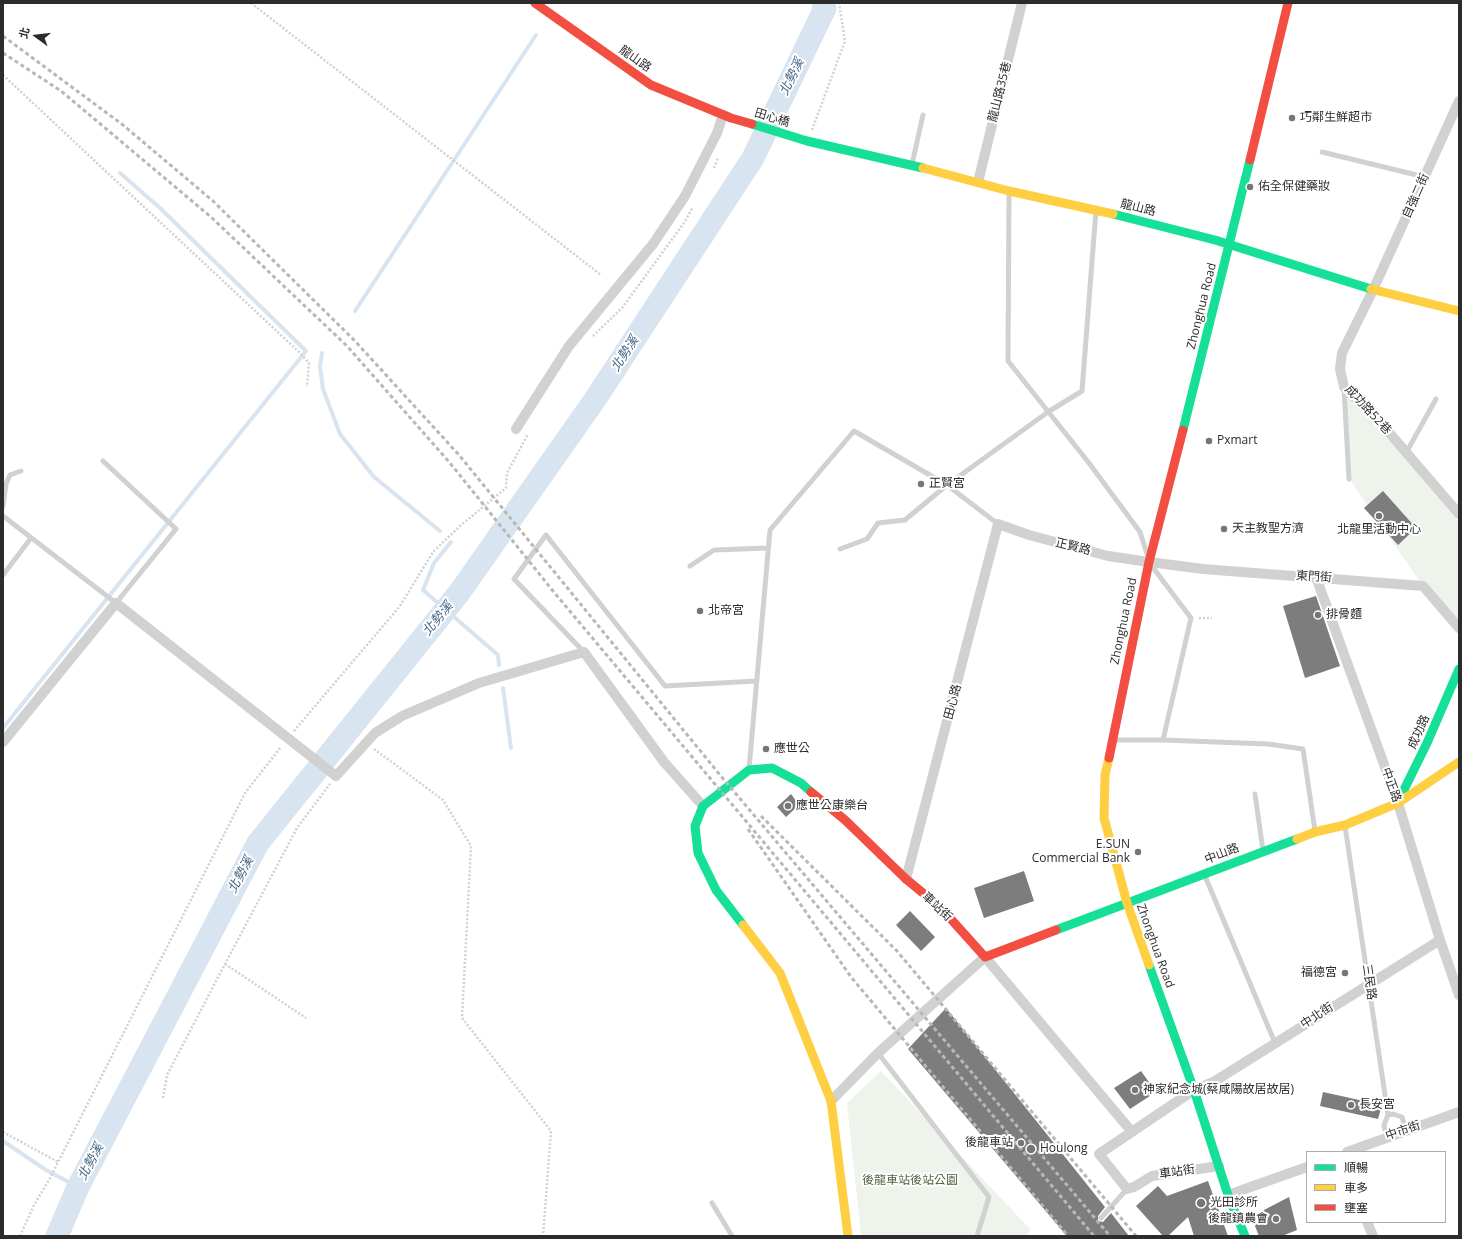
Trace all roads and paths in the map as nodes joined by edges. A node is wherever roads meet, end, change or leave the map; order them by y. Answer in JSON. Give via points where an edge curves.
{"nodes":[{"id":1,"x":251,"y":3,"type":"edge"},
{"id":2,"x":839,"y":3,"type":"edge"},
{"id":3,"x":1022,"y":3,"type":"edge"},
{"id":4,"x":1288,"y":3,"type":"edge"},
{"id":5,"x":540,"y":4,"type":"edge"},
{"id":6,"x":3,"y":75,"type":"edge"},
{"id":7,"x":1459,"y":101,"type":"edge"},
{"id":8,"x":923,"y":115,"type":"dead end"},
{"id":9,"x":1456,"y":115,"type":"edge"},
{"id":10,"x":727,"y":116,"type":"junction"},
{"id":11,"x":812,"y":128,"type":"dead end"},
{"id":12,"x":807,"y":141,"type":"joint"},
{"id":13,"x":1322,"y":152,"type":"dead end"},
{"id":14,"x":719,"y":154,"type":"dead end"},
{"id":15,"x":912,"y":165,"type":"junction"},
{"id":16,"x":710,"y":174,"type":"dead end"},
{"id":17,"x":1425,"y":177,"type":"junction"},
{"id":18,"x":978,"y":182,"type":"junction"},
{"id":19,"x":1009,"y":191,"type":"junction"},
{"id":20,"x":695,"y":202,"type":"dead end"},
{"id":21,"x":1096,"y":210,"type":"junction"},
{"id":22,"x":1230,"y":244,"type":"junction"},
{"id":23,"x":601,"y":275,"type":"dead end"},
{"id":24,"x":1373,"y":290,"type":"junction"},
{"id":25,"x":1459,"y":310,"type":"edge"},
{"id":26,"x":591,"y":339,"type":"dead end"},
{"id":27,"x":307,"y":387,"type":"dead end"},
{"id":28,"x":1344,"y":387,"type":"junction"},
{"id":29,"x":1436,"y":399,"type":"dead end"},
{"id":30,"x":1048,"y":412,"type":"junction"},
{"id":31,"x":516,"y":428,"type":"dead end"},
{"id":32,"x":528,"y":432,"type":"dead end"},
{"id":33,"x":1406,"y":453,"type":"junction"},
{"id":34,"x":103,"y":460,"type":"dead end"},
{"id":35,"x":21,"y":471,"type":"dead end"},
{"id":36,"x":1349,"y":479,"type":"dead end"},
{"id":37,"x":947,"y":485,"type":"junction"},
{"id":38,"x":3,"y":506,"type":"edge"},
{"id":39,"x":1459,"y":514,"type":"edge"},
{"id":40,"x":3,"y":516,"type":"edge"},
{"id":41,"x":998,"y":524,"type":"junction"},
{"id":42,"x":31,"y":538,"type":"junction"},
{"id":43,"x":768,"y":548,"type":"junction"},
{"id":44,"x":840,"y":549,"type":"dead end"},
{"id":45,"x":1149,"y":562,"type":"junction"},
{"id":46,"x":690,"y":566,"type":"dead end"},
{"id":47,"x":3,"y":575,"type":"edge"},
{"id":48,"x":1316,"y":577,"type":"junction"},
{"id":49,"x":114,"y":601,"type":"junction"},
{"id":50,"x":1459,"y":628,"type":"edge"},
{"id":51,"x":584,"y":652,"type":"junction"},
{"id":52,"x":1459,"y":669,"type":"edge"},
{"id":53,"x":756,"y":681,"type":"junction"},
{"id":54,"x":288,"y":738,"type":"junction"},
{"id":55,"x":1111,"y":740,"type":"junction"},
{"id":56,"x":1163,"y":740,"type":"junction"},
{"id":57,"x":3,"y":742,"type":"edge"},
{"id":58,"x":366,"y":743,"type":"junction"},
{"id":59,"x":1459,"y":762,"type":"edge"},
{"id":60,"x":749,"y":770,"type":"junction"},
{"id":61,"x":336,"y":776,"type":"junction"},
{"id":62,"x":1255,"y":794,"type":"dead end"},
{"id":63,"x":1398,"y":803,"type":"junction"},
{"id":64,"x":704,"y":806,"type":"junction"},
{"id":65,"x":1345,"y":825,"type":"junction"},
{"id":66,"x":1315,"y":832,"type":"junction"},
{"id":67,"x":1263,"y":852,"type":"junction"},
{"id":68,"x":1204,"y":874,"type":"junction"},
{"id":69,"x":906,"y":879,"type":"junction"},
{"id":70,"x":1127,"y":903,"type":"junction"},
{"id":71,"x":1440,"y":940,"type":"junction"},
{"id":72,"x":985,"y":957,"type":"junction"},
{"id":73,"x":225,"y":964,"type":"junction"},
{"id":74,"x":1370,"y":982,"type":"junction"},
{"id":75,"x":1459,"y":995,"type":"edge"},
{"id":76,"x":306,"y":1018,"type":"dead end"},
{"id":77,"x":1275,"y":1043,"type":"junction"},
{"id":78,"x":878,"y":1053,"type":"junction"},
{"id":79,"x":1194,"y":1090,"type":"junction"},
{"id":80,"x":163,"y":1098,"type":"dead end"},
{"id":81,"x":831,"y":1101,"type":"junction"},
{"id":82,"x":1459,"y":1112,"type":"edge"},
{"id":83,"x":1388,"y":1115,"type":"junction"},
{"id":84,"x":3,"y":1132,"type":"edge"},
{"id":85,"x":1132,"y":1132,"type":"junction"},
{"id":86,"x":1401,"y":1132,"type":"junction"},
{"id":87,"x":1390,"y":1136,"type":"junction"},
{"id":88,"x":1350,"y":1151,"type":"edge"},
{"id":89,"x":58,"y":1162,"type":"junction"},
{"id":90,"x":1219,"y":1166,"type":"junction"},
{"id":91,"x":1306,"y":1166,"type":"edge"},
{"id":92,"x":1126,"y":1189,"type":"junction"},
{"id":93,"x":1228,"y":1195,"type":"junction"},
{"id":94,"x":712,"y":1203,"type":"dead end"},
{"id":95,"x":1101,"y":1218,"type":"dead end"},
{"id":96,"x":1367,"y":1223,"type":"edge"},
{"id":97,"x":20,"y":1236,"type":"edge"},
{"id":98,"x":543,"y":1236,"type":"edge"},
{"id":99,"x":732,"y":1236,"type":"edge"},
{"id":100,"x":848,"y":1236,"type":"edge"},
{"id":101,"x":977,"y":1236,"type":"edge"},
{"id":102,"x":1244,"y":1236,"type":"edge"},
{"id":103,"x":1373,"y":1236,"type":"edge"}],
"edges":[{"from":1,"to":23,"type":"path"},
{"from":2,"to":11,"type":"path","via":[[845,42]]},
{"from":3,"to":18,"type":"street","name":"龍山路35巷"},
{"from":4,"to":22,"type":"street","name":"Zhonghua Road"},
{"from":5,"to":10,"type":"street","name":"龍山路","via":[[651,85]]},
{"from":6,"to":27,"type":"path","via":[[299,352],[309,363]]},
{"from":7,"to":9,"type":"street","name":"自強二街"},
{"from":8,"to":15,"type":"lane"},
{"from":9,"to":17,"type":"street","name":"自強二街"},
{"from":10,"to":12,"type":"street","name":"田心橋"},
{"from":10,"to":31,"type":"street","via":[[686,196],[653,244],[569,346]]},
{"from":12,"to":15,"type":"street","name":"龍山路"},
{"from":13,"to":17,"type":"lane"},
{"from":14,"to":16,"type":"path"},
{"from":15,"to":18,"type":"street","name":"龍山路"},
{"from":17,"to":24,"type":"street","name":"自強二街"},
{"from":18,"to":19,"type":"street","name":"龍山路"},
{"from":19,"to":21,"type":"street","name":"龍山路"},
{"from":19,"to":30,"type":"lane","via":[[1008,361]]},
{"from":20,"to":26,"type":"path","via":[[684,223],[622,308]]},
{"from":21,"to":22,"type":"street","name":"龍山路"},
{"from":21,"to":30,"type":"lane","via":[[1082,391]]},
{"from":22,"to":24,"type":"street","name":"龍山路"},
{"from":22,"to":45,"type":"street","name":"Zhonghua Road"},
{"from":24,"to":25,"type":"street","name":"龍山路"},
{"from":24,"to":28,"type":"street","name":"成功路52巷","via":[[1342,353],[1340,369]]},
{"from":28,"to":33,"type":"street","name":"成功路52巷","via":[[1380,422]]},
{"from":28,"to":36,"type":"lane"},
{"from":29,"to":33,"type":"lane"},
{"from":30,"to":37,"type":"lane"},
{"from":30,"to":45,"type":"lane","via":[[1089,462],[1140,532]]},
{"from":32,"to":54,"type":"path","via":[[507,473],[506,488],[460,526],[434,552],[400,606]]},
{"from":33,"to":39,"type":"street","name":"成功路52巷"},
{"from":34,"to":49,"type":"lane","via":[[176,529]]},
{"from":35,"to":38,"type":"lane","via":[[10,475]]},
{"from":37,"to":41,"type":"lane"},
{"from":37,"to":43,"type":"lane","via":[[854,431],[770,530]]},
{"from":37,"to":44,"type":"lane","via":[[905,520],[878,523],[867,539]]},
{"from":40,"to":42,"type":"lane"},
{"from":41,"to":45,"type":"street","name":"正賢路","via":[[1101,554]]},
{"from":41,"to":69,"type":"street","name":"田心路"},
{"from":42,"to":47,"type":"lane"},
{"from":42,"to":49,"type":"lane"},
{"from":43,"to":46,"type":"lane","via":[[714,550]]},
{"from":43,"to":53,"type":"lane"},
{"from":45,"to":48,"type":"street","name":"東門街","via":[[1204,569]]},
{"from":45,"to":55,"type":"street","name":"Zhonghua Road"},
{"from":45,"to":56,"type":"lane","via":[[1191,618]]},
{"from":48,"to":50,"type":"street","name":"東門街","via":[[1423,586]]},
{"from":48,"to":63,"type":"street","name":"中正路"},
{"from":49,"to":54,"type":"street"},
{"from":49,"to":57,"type":"street"},
{"from":51,"to":53,"type":"lane","via":[[514,579],[546,535],[665,686]]},
{"from":51,"to":58,"type":"street","via":[[472,686],[402,716],[375,733]]},
{"from":51,"to":64,"type":"street","via":[[664,762]]},
{"from":52,"to":63,"type":"street","name":"成功路"},
{"from":53,"to":60,"type":"lane"},
{"from":54,"to":61,"type":"street"},
{"from":54,"to":89,"type":"path","via":[[245,793]]},
{"from":55,"to":56,"type":"lane"},
{"from":55,"to":70,"type":"street","name":"Zhonghua Road","via":[[1105,775],[1104,818]]},
{"from":56,"to":66,"type":"lane","via":[[1268,744],[1303,749]]},
{"from":58,"to":61,"type":"street"},
{"from":58,"to":98,"type":"path","via":[[443,800],[471,846],[462,1018],[551,1131]]},
{"from":59,"to":63,"type":"street","name":"中山路"},
{"from":60,"to":64,"type":"street"},
{"from":60,"to":69,"type":"street","name":"車站街","via":[[772,768],[801,783],[850,825]]},
{"from":61,"to":73,"type":"path","via":[[297,828]]},
{"from":62,"to":67,"type":"lane"},
{"from":63,"to":65,"type":"street","name":"中山路"},
{"from":63,"to":71,"type":"street","name":"中正路"},
{"from":64,"to":81,"type":"street","via":[[695,826],[698,853],[716,890],[780,973]]},
{"from":65,"to":66,"type":"street","name":"中山路"},
{"from":65,"to":74,"type":"lane","name":"三民路"},
{"from":66,"to":67,"type":"street","name":"中山路"},
{"from":67,"to":68,"type":"street","name":"中山路"},
{"from":68,"to":70,"type":"street","name":"中山路"},
{"from":68,"to":77,"type":"lane"},
{"from":69,"to":72,"type":"street","name":"車站街","via":[[941,908]]},
{"from":70,"to":72,"type":"street","name":"中山路"},
{"from":70,"to":79,"type":"street","name":"Zhonghua Road"},
{"from":71,"to":74,"type":"street","name":"中北街"},
{"from":71,"to":75,"type":"street","name":"中正路"},
{"from":72,"to":78,"type":"street"},
{"from":72,"to":85,"type":"street","name":"車站街"},
{"from":73,"to":76,"type":"path"},
{"from":73,"to":80,"type":"path","via":[[166,1075]]},
{"from":74,"to":77,"type":"street","name":"中北街"},
{"from":74,"to":83,"type":"lane","name":"三民路"},
{"from":77,"to":79,"type":"street","name":"中北街","via":[[1215,1081]]},
{"from":78,"to":81,"type":"street"},
{"from":78,"to":101,"type":"lane","via":[[990,1197]]},
{"from":79,"to":85,"type":"street"},
{"from":79,"to":90,"type":"street","name":"Zhonghua Road"},
{"from":81,"to":100,"type":"street"},
{"from":82,"to":86,"type":"street","name":"中市街"},
{"from":83,"to":86,"type":"lane","via":[[1402,1117],[1404,1124]]},
{"from":83,"to":87,"type":"lane","name":"三民路","via":[[1384,1126]]},
{"from":84,"to":89,"type":"path"},
{"from":85,"to":92,"type":"street","via":[[1099,1154]]},
{"from":86,"to":87,"type":"street","name":"中市街"},
{"from":87,"to":88,"type":"street","name":"中市街"},
{"from":89,"to":97,"type":"path"},
{"from":90,"to":92,"type":"street","name":"車站街","via":[[1152,1176]]},
{"from":90,"to":93,"type":"street","name":"Zhonghua Road"},
{"from":91,"to":93,"type":"street"},
{"from":92,"to":95,"type":"lane"},
{"from":93,"to":102,"type":"street","name":"Zhonghua Road"},
{"from":94,"to":99,"type":"lane"},
{"from":96,"to":103,"type":"street"}]}
